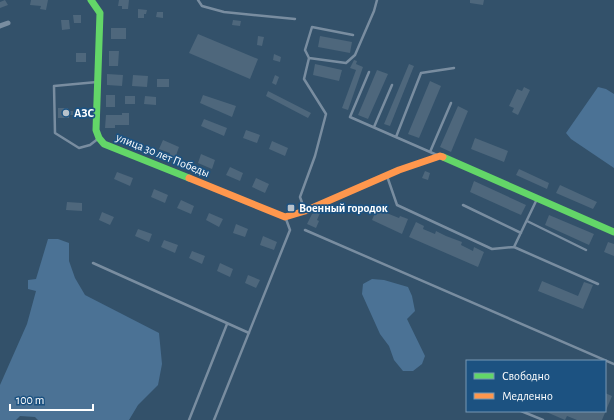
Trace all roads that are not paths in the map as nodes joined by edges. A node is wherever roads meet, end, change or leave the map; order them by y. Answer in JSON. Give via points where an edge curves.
{"nodes":[{"id":1,"x":91,"y":0,"type":"edge"},
{"id":2,"x":198,"y":0,"type":"edge"},
{"id":3,"x":377,"y":0,"type":"edge"},
{"id":4,"x":295,"y":19,"type":"dead end"},
{"id":5,"x":8,"y":23,"type":"dead end"},
{"id":6,"x":0,"y":26,"type":"edge"},
{"id":7,"x":353,"y":35,"type":"dead end"},
{"id":8,"x":309,"y":58,"type":"junction"},
{"id":9,"x":454,"y":68,"type":"dead end"},
{"id":10,"x":369,"y":72,"type":"dead end"},
{"id":11,"x":98,"y":82,"type":"junction"},
{"id":12,"x":392,"y":85,"type":"dead end"},
{"id":13,"x":451,"y":103,"type":"dead end"},
{"id":14,"x":374,"y":128,"type":"junction"},
{"id":15,"x":396,"y":137,"type":"junction"},
{"id":16,"x":99,"y":138,"type":"junction"},
{"id":17,"x":430,"y":152,"type":"junction"},
{"id":18,"x":440,"y":156,"type":"junction"},
{"id":19,"x":387,"y":175,"type":"junction"},
{"id":20,"x":538,"y":199,"type":"junction"},
{"id":21,"x":463,"y":205,"type":"dead end"},
{"id":22,"x":306,"y":211,"type":"junction"},
{"id":23,"x":285,"y":217,"type":"junction"},
{"id":24,"x":526,"y":221,"type":"junction"},
{"id":25,"x":305,"y":230,"type":"dead end"},
{"id":26,"x":614,"y":232,"type":"edge"},
{"id":27,"x":521,"y":233,"type":"junction"},
{"id":28,"x":514,"y":247,"type":"junction"},
{"id":29,"x":586,"y":250,"type":"dead end"},
{"id":30,"x":93,"y":263,"type":"dead end"},
{"id":31,"x":598,"y":284,"type":"dead end"},
{"id":32,"x":227,"y":324,"type":"junction"},
{"id":33,"x":248,"y":333,"type":"junction"},
{"id":34,"x":605,"y":360,"type":"edge"},
{"id":35,"x":523,"y":412,"type":"edge"},
{"id":36,"x":189,"y":420,"type":"edge"},
{"id":37,"x":214,"y":420,"type":"edge"},
{"id":38,"x":543,"y":420,"type":"edge"}],
"edges":[{"from":1,"to":11,"type":"street","name":"улица 30 лет Победы","via":[[100,13]]},
{"from":2,"to":4,"type":"lane","via":[[202,6],[224,12]]},
{"from":3,"to":8,"type":"lane","via":[[355,55],[346,63]]},
{"from":5,"to":6,"type":"street"},
{"from":7,"to":8,"type":"lane","via":[[312,27],[305,50]]},
{"from":8,"to":22,"type":"lane","via":[[304,79],[326,114],[315,156],[300,197]]},
{"from":9,"to":15,"type":"lane","via":[[422,73]]},
{"from":10,"to":14,"type":"lane","via":[[350,117]]},
{"from":11,"to":16,"type":"street","name":"улица 30 лет Победы","via":[[96,130]]},
{"from":11,"to":16,"type":"lane","via":[[54,86],[55,134],[79,148],[90,145]]},
{"from":12,"to":14,"type":"lane"},
{"from":13,"to":17,"type":"lane"},
{"from":14,"to":15,"type":"lane"},
{"from":15,"to":17,"type":"lane"},
{"from":16,"to":23,"type":"street","name":"улица 30 лет Победы","via":[[104,144]]},
{"from":17,"to":18,"type":"lane"},
{"from":18,"to":19,"type":"street"},
{"from":18,"to":20,"type":"street"},
{"from":19,"to":22,"type":"street"},
{"from":19,"to":28,"type":"lane","via":[[397,205],[492,249]]},
{"from":20,"to":24,"type":"lane"},
{"from":20,"to":26,"type":"street"},
{"from":21,"to":27,"type":"lane"},
{"from":22,"to":23,"type":"street"},
{"from":23,"to":33,"type":"lane","via":[[290,230]]},
{"from":24,"to":27,"type":"lane"},
{"from":24,"to":29,"type":"lane"},
{"from":25,"to":34,"type":"lane"},
{"from":27,"to":28,"type":"lane"},
{"from":28,"to":31,"type":"lane"},
{"from":30,"to":32,"type":"lane"},
{"from":32,"to":33,"type":"lane"},
{"from":32,"to":36,"type":"lane"},
{"from":33,"to":37,"type":"lane"},
{"from":35,"to":38,"type":"lane"}]}
